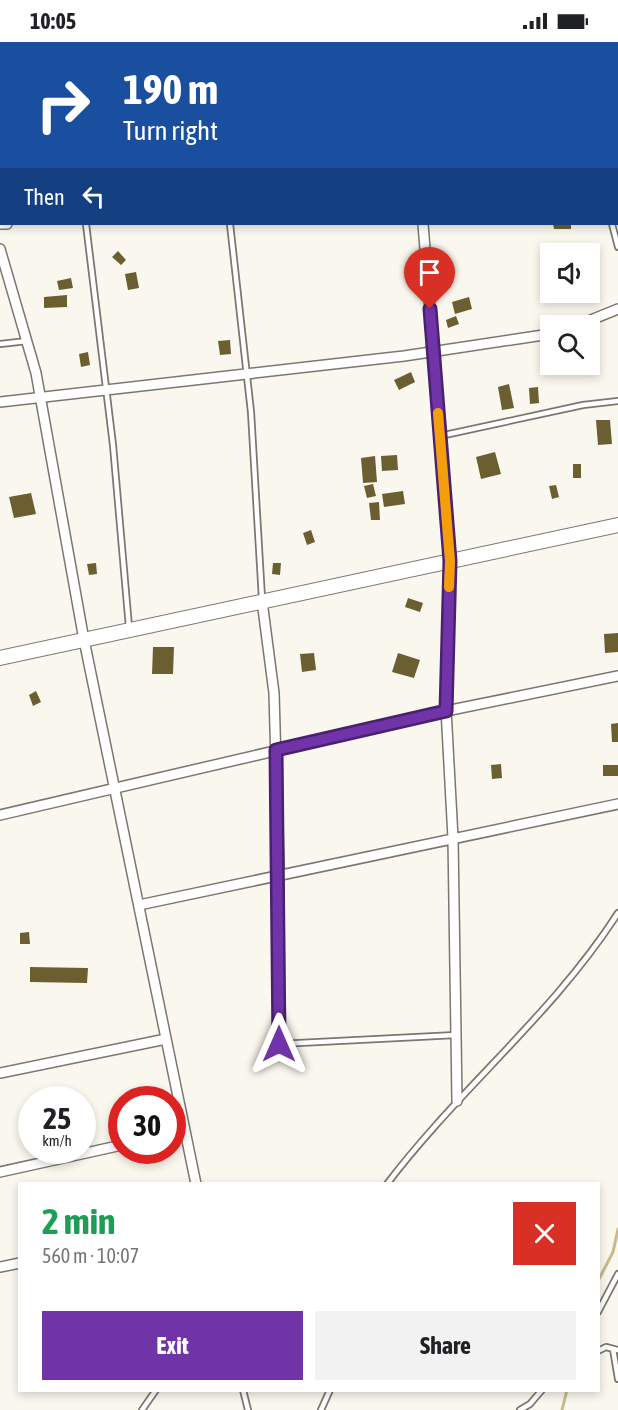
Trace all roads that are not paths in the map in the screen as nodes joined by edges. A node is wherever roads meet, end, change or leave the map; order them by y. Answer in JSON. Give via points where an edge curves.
{"nodes":[{"id":1,"x":86,"y":225,"type":"edge"},
{"id":2,"x":230,"y":225,"type":"edge"},
{"id":3,"x":423,"y":225,"type":"edge"},
{"id":4,"x":612,"y":225,"type":"edge"},
{"id":5,"x":618,"y":248,"type":"edge"},
{"id":6,"x":0,"y":249,"type":"edge"},
{"id":7,"x":618,"y":309,"type":"edge"},
{"id":8,"x":600,"y":316,"type":"edge"},
{"id":9,"x":540,"y":336,"type":"edge"},
{"id":10,"x":27,"y":341,"type":"junction"},
{"id":11,"x":0,"y":344,"type":"edge"},
{"id":12,"x":433,"y":352,"type":"junction"},
{"id":13,"x":246,"y":374,"type":"junction"},
{"id":14,"x":106,"y":390,"type":"junction"},
{"id":15,"x":40,"y":397,"type":"junction"},
{"id":16,"x":618,"y":400,"type":"edge"},
{"id":17,"x":0,"y":402,"type":"edge"},
{"id":18,"x":440,"y":436,"type":"junction"},
{"id":19,"x":618,"y":525,"type":"edge"},
{"id":20,"x":450,"y":561,"type":"junction"},
{"id":21,"x":262,"y":601,"type":"junction"},
{"id":22,"x":130,"y":630,"type":"junction"},
{"id":23,"x":84,"y":640,"type":"junction"},
{"id":24,"x":0,"y":658,"type":"edge"},
{"id":25,"x":618,"y":676,"type":"edge"},
{"id":26,"x":446,"y":711,"type":"junction"},
{"id":27,"x":276,"y":750,"type":"junction"},
{"id":28,"x":114,"y":787,"type":"junction"},
{"id":29,"x":618,"y":804,"type":"edge"},
{"id":30,"x":0,"y":815,"type":"edge"},
{"id":31,"x":453,"y":839,"type":"junction"},
{"id":32,"x":279,"y":875,"type":"junction"},
{"id":33,"x":139,"y":905,"type":"junction"},
{"id":34,"x":618,"y":913,"type":"edge"},
{"id":35,"x":456,"y":1035,"type":"junction"},
{"id":36,"x":166,"y":1039,"type":"junction"},
{"id":37,"x":279,"y":1044,"type":"joint"},
{"id":38,"x":0,"y":1073,"type":"edge"},
{"id":39,"x":176,"y":1086,"type":"edge"},
{"id":40,"x":457,"y":1101,"type":"junction"},
{"id":41,"x":186,"y":1136,"type":"edge"},
{"id":42,"x":108,"y":1148,"type":"edge"},
{"id":43,"x":0,"y":1172,"type":"edge"},
{"id":44,"x":196,"y":1182,"type":"edge"},
{"id":45,"x":389,"y":1182,"type":"edge"},
{"id":46,"x":18,"y":1263,"type":"edge"},
{"id":47,"x":0,"y":1267,"type":"edge"},
{"id":48,"x":618,"y":1274,"type":"edge"},
{"id":49,"x":600,"y":1308,"type":"edge"},
{"id":50,"x":615,"y":1349,"type":"edge"},
{"id":51,"x":600,"y":1350,"type":"edge"},
{"id":52,"x":618,"y":1379,"type":"edge"},
{"id":53,"x":155,"y":1392,"type":"edge"},
{"id":54,"x":244,"y":1392,"type":"edge"},
{"id":55,"x":329,"y":1392,"type":"edge"},
{"id":56,"x":540,"y":1392,"type":"edge"},
{"id":57,"x":142,"y":1410,"type":"edge"},
{"id":58,"x":248,"y":1410,"type":"edge"},
{"id":59,"x":321,"y":1410,"type":"edge"},
{"id":60,"x":520,"y":1410,"type":"edge"}],
"edges":[{"from":1,"to":14,"type":"lane"},
{"from":2,"to":13,"type":"lane"},
{"from":3,"to":12,"type":"street"},
{"from":4,"to":5,"type":"lane"},
{"from":6,"to":10,"type":"street"},
{"from":7,"to":8,"type":"street"},
{"from":9,"to":12,"type":"street"},
{"from":10,"to":11,"type":"lane"},
{"from":10,"to":15,"type":"street"},
{"from":12,"to":13,"type":"street"},
{"from":12,"to":18,"type":"street"},
{"from":13,"to":14,"type":"street"},
{"from":13,"to":21,"type":"lane"},
{"from":14,"to":15,"type":"street"},
{"from":14,"to":22,"type":"lane"},
{"from":15,"to":17,"type":"street"},
{"from":15,"to":23,"type":"street"},
{"from":16,"to":18,"type":"lane"},
{"from":18,"to":20,"type":"street"},
{"from":19,"to":20,"type":"street"},
{"from":20,"to":21,"type":"street"},
{"from":20,"to":26,"type":"street"},
{"from":21,"to":22,"type":"street"},
{"from":21,"to":27,"type":"street","via":[[274,693]]},
{"from":22,"to":23,"type":"street"},
{"from":23,"to":24,"type":"street"},
{"from":23,"to":28,"type":"street"},
{"from":25,"to":26,"type":"street"},
{"from":26,"to":27,"type":"street"},
{"from":26,"to":31,"type":"street"},
{"from":27,"to":28,"type":"street"},
{"from":27,"to":32,"type":"street"},
{"from":28,"to":30,"type":"street"},
{"from":28,"to":33,"type":"street"},
{"from":29,"to":31,"type":"street"},
{"from":31,"to":32,"type":"street"},
{"from":31,"to":35,"type":"street"},
{"from":32,"to":33,"type":"street"},
{"from":32,"to":37,"type":"street"},
{"from":33,"to":36,"type":"street"},
{"from":34,"to":40,"type":"lane","via":[[552,998]]},
{"from":35,"to":37,"type":"lane"},
{"from":35,"to":40,"type":"street"},
{"from":36,"to":38,"type":"street"},
{"from":36,"to":39,"type":"street"},
{"from":40,"to":45,"type":"lane"},
{"from":41,"to":44,"type":"street"},
{"from":42,"to":43,"type":"street"},
{"from":46,"to":47,"type":"street"},
{"from":48,"to":49,"type":"lane"},
{"from":50,"to":51,"type":"lane"},
{"from":50,"to":52,"type":"lane"},
{"from":53,"to":57,"type":"lane"},
{"from":54,"to":58,"type":"lane"},
{"from":55,"to":59,"type":"lane"},
{"from":56,"to":60,"type":"lane"}]}
